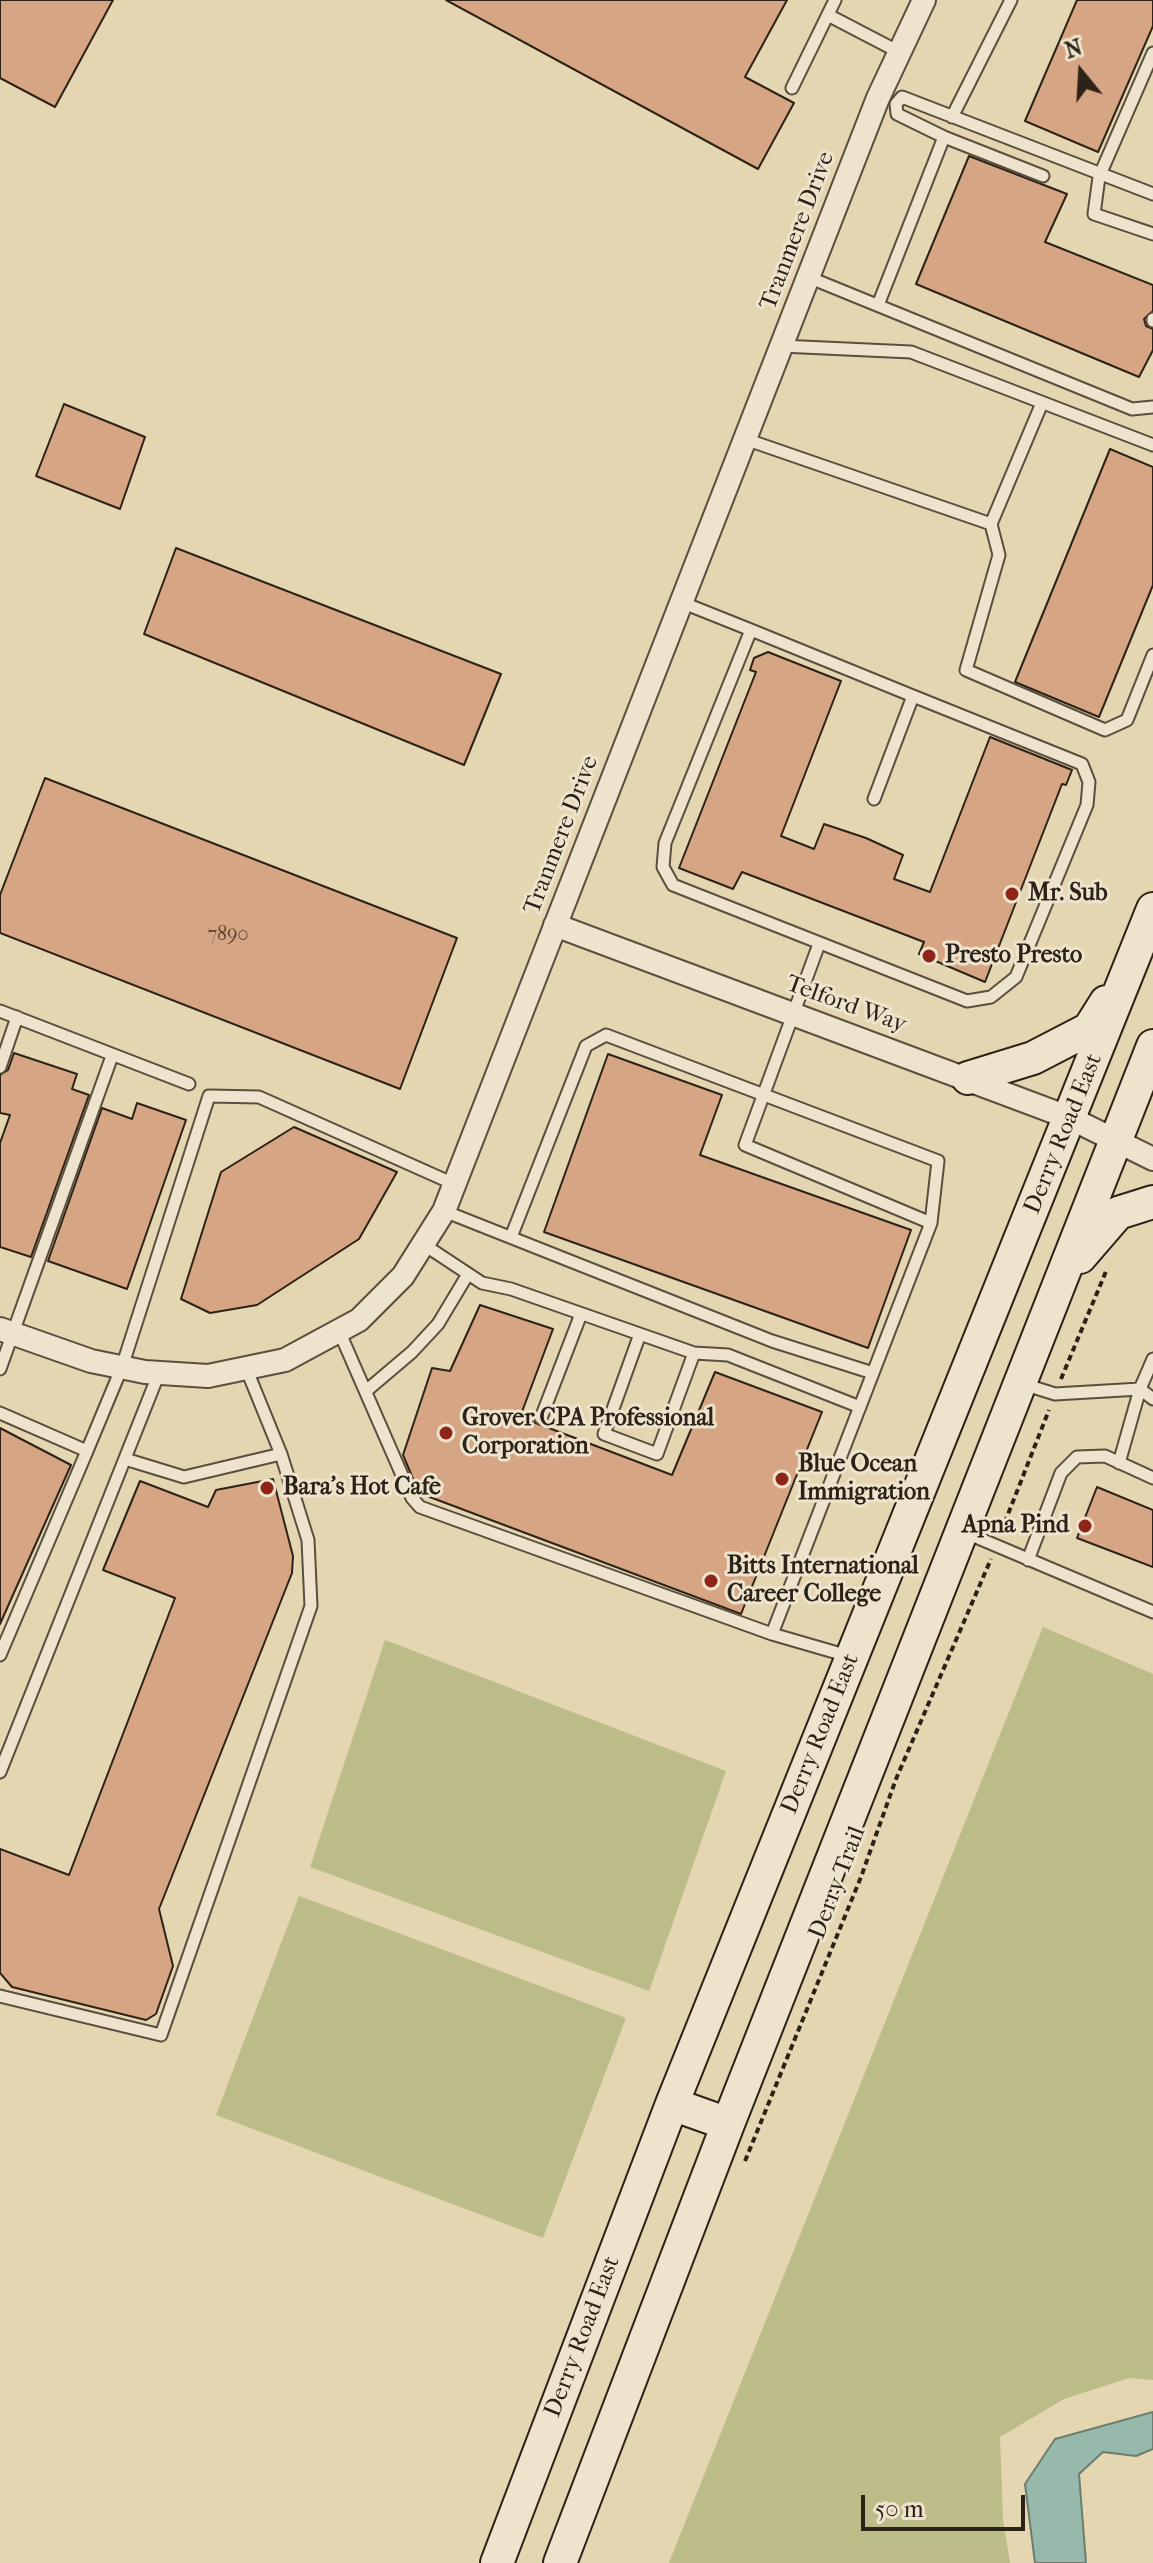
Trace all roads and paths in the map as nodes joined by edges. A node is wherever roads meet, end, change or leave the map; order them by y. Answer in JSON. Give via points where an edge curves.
{"nodes":[{"id":1,"x":835,"y":0,"type":"edge"},
{"id":2,"x":924,"y":0,"type":"edge"},
{"id":3,"x":1011,"y":0,"type":"edge"},
{"id":4,"x":828,"y":15,"type":"junction"},
{"id":5,"x":899,"y":52,"type":"junction"},
{"id":6,"x":1153,"y":53,"type":"edge"},
{"id":7,"x":792,"y":88,"type":"dead end"},
{"id":8,"x":887,"y":101,"type":"junction"},
{"id":9,"x":952,"y":117,"type":"junction"},
{"id":10,"x":944,"y":137,"type":"junction"},
{"id":11,"x":1101,"y":173,"type":"junction"},
{"id":12,"x":1043,"y":176,"type":"dead end"},
{"id":13,"x":1153,"y":194,"type":"edge"},
{"id":14,"x":1153,"y":234,"type":"edge"},
{"id":15,"x":808,"y":277,"type":"junction"},
{"id":16,"x":878,"y":305,"type":"junction"},
{"id":17,"x":781,"y":346,"type":"junction"},
{"id":18,"x":1042,"y":403,"type":"junction"},
{"id":19,"x":1153,"y":407,"type":"edge"},
{"id":20,"x":745,"y":439,"type":"junction"},
{"id":21,"x":1153,"y":445,"type":"edge"},
{"id":22,"x":991,"y":524,"type":"junction"},
{"id":23,"x":681,"y":602,"type":"junction"},
{"id":24,"x":751,"y":630,"type":"junction"},
{"id":25,"x":1153,"y":655,"type":"edge"},
{"id":26,"x":913,"y":696,"type":"junction"},
{"id":27,"x":874,"y":799,"type":"dead end"},
{"id":28,"x":1153,"y":909,"type":"edge"},
{"id":29,"x":555,"y":925,"type":"junction"},
{"id":30,"x":819,"y":944,"type":"junction"},
{"id":31,"x":1135,"y":955,"type":"junction"},
{"id":32,"x":0,"y":1011,"type":"edge"},
{"id":33,"x":793,"y":1014,"type":"junction"},
{"id":34,"x":17,"y":1017,"type":"junction"},
{"id":35,"x":1153,"y":1046,"type":"edge"},
{"id":36,"x":112,"y":1056,"type":"junction"},
{"id":37,"x":0,"y":1067,"type":"edge"},
{"id":38,"x":968,"y":1078,"type":"junction"},
{"id":39,"x":189,"y":1084,"type":"dead end"},
{"id":40,"x":763,"y":1096,"type":"junction"},
{"id":41,"x":1070,"y":1118,"type":"junction"},
{"id":42,"x":1116,"y":1142,"type":"junction"},
{"id":43,"x":1153,"y":1159,"type":"edge"},
{"id":44,"x":454,"y":1184,"type":"junction"},
{"id":45,"x":1153,"y":1202,"type":"edge"},
{"id":46,"x":444,"y":1211,"type":"junction"},
{"id":47,"x":931,"y":1223,"type":"junction"},
{"id":48,"x":511,"y":1237,"type":"junction"},
{"id":49,"x":423,"y":1244,"type":"junction"},
{"id":50,"x":1108,"y":1266,"type":"dead end"},
{"id":51,"x":468,"y":1274,"type":"junction"},
{"id":52,"x":1065,"y":1274,"type":"junction"},
{"id":53,"x":581,"y":1314,"type":"junction"},
{"id":54,"x":7,"y":1331,"type":"edge"},
{"id":55,"x":339,"y":1331,"type":"junction"},
{"id":56,"x":640,"y":1334,"type":"junction"},
{"id":57,"x":694,"y":1353,"type":"junction"},
{"id":58,"x":1153,"y":1359,"type":"edge"},
{"id":59,"x":122,"y":1367,"type":"junction"},
{"id":60,"x":246,"y":1368,"type":"junction"},
{"id":61,"x":0,"y":1369,"type":"edge"},
{"id":62,"x":159,"y":1373,"type":"junction"},
{"id":63,"x":873,"y":1373,"type":"junction"},
{"id":64,"x":1022,"y":1384,"type":"junction"},
{"id":65,"x":1140,"y":1389,"type":"junction"},
{"id":66,"x":366,"y":1391,"type":"junction"},
{"id":67,"x":1055,"y":1394,"type":"junction"},
{"id":68,"x":1153,"y":1399,"type":"edge"},
{"id":69,"x":860,"y":1407,"type":"junction"},
{"id":70,"x":0,"y":1413,"type":"edge"},
{"id":71,"x":541,"y":1418,"type":"dead end"},
{"id":72,"x":87,"y":1451,"type":"junction"},
{"id":73,"x":281,"y":1454,"type":"junction"},
{"id":74,"x":125,"y":1459,"type":"junction"},
{"id":75,"x":1119,"y":1463,"type":"junction"},
{"id":76,"x":1153,"y":1478,"type":"edge"},
{"id":77,"x":964,"y":1532,"type":"junction"},
{"id":78,"x":996,"y":1546,"type":"junction"},
{"id":79,"x":1028,"y":1560,"type":"junction"},
{"id":80,"x":1153,"y":1612,"type":"edge"},
{"id":81,"x":772,"y":1634,"type":"junction"},
{"id":82,"x":0,"y":1655,"type":"edge"},
{"id":83,"x":853,"y":1657,"type":"junction"},
{"id":84,"x":0,"y":1772,"type":"edge"},
{"id":85,"x":0,"y":1996,"type":"edge"},
{"id":86,"x":672,"y":2104,"type":"junction"},
{"id":87,"x":728,"y":2124,"type":"junction"},
{"id":88,"x":740,"y":2172,"type":"dead end"},
{"id":89,"x":497,"y":2563,"type":"edge"},
{"id":90,"x":560,"y":2563,"type":"edge"}],
"edges":[{"from":1,"to":4,"type":"lane"},
{"from":2,"to":5,"type":"street","name":"Tranmere Drive"},
{"from":3,"to":9,"type":"lane"},
{"from":4,"to":5,"type":"lane"},
{"from":4,"to":7,"type":"lane"},
{"from":5,"to":8,"type":"street","name":"Tranmere Drive"},
{"from":6,"to":11,"type":"lane"},
{"from":8,"to":9,"type":"lane","via":[[902,97]]},
{"from":8,"to":10,"type":"lane","via":[[897,114]]},
{"from":8,"to":15,"type":"street","name":"Tranmere Drive"},
{"from":9,"to":11,"type":"lane"},
{"from":10,"to":12,"type":"lane"},
{"from":10,"to":16,"type":"lane"},
{"from":11,"to":13,"type":"lane"},
{"from":11,"to":14,"type":"lane","via":[[1094,214]]},
{"from":15,"to":16,"type":"lane"},
{"from":15,"to":17,"type":"street","name":"Tranmere Drive"},
{"from":16,"to":19,"type":"lane","via":[[1132,409]]},
{"from":17,"to":18,"type":"lane","via":[[911,352]]},
{"from":17,"to":20,"type":"street","name":"Tranmere Drive"},
{"from":18,"to":21,"type":"lane"},
{"from":18,"to":22,"type":"lane"},
{"from":20,"to":22,"type":"lane"},
{"from":20,"to":23,"type":"street","name":"Tranmere Drive"},
{"from":22,"to":25,"type":"lane","via":[[999,555],[966,670],[1105,730],[1127,720]]},
{"from":23,"to":24,"type":"lane"},
{"from":23,"to":29,"type":"street","name":"Tranmere Drive"},
{"from":24,"to":26,"type":"lane"},
{"from":24,"to":30,"type":"lane","via":[[665,843],[663,867],[673,885]]},
{"from":26,"to":27,"type":"lane"},
{"from":26,"to":30,"type":"lane","via":[[1082,764],[1089,782],[1087,805],[1016,977],[991,997],[967,1001]]},
{"from":28,"to":31,"type":"main road","name":"Derry Road East"},
{"from":29,"to":33,"type":"street","name":"Telford Way"},
{"from":29,"to":44,"type":"street","name":"Tranmere Drive"},
{"from":30,"to":33,"type":"lane"},
{"from":31,"to":38,"type":"main road","via":[[1089,1029],[1033,1058]]},
{"from":31,"to":41,"type":"main road","name":"Derry Road East"},
{"from":32,"to":34,"type":"lane"},
{"from":33,"to":38,"type":"street","name":"Telford Way"},
{"from":33,"to":40,"type":"lane"},
{"from":34,"to":36,"type":"lane"},
{"from":34,"to":37,"type":"lane"},
{"from":35,"to":42,"type":"main road","name":"Derry Road East"},
{"from":36,"to":39,"type":"lane"},
{"from":36,"to":54,"type":"lane"},
{"from":38,"to":41,"type":"street","name":"Telford Way"},
{"from":40,"to":47,"type":"lane","via":[[938,1161]]},
{"from":40,"to":47,"type":"lane","via":[[745,1145]]},
{"from":40,"to":48,"type":"lane","via":[[606,1035],[586,1046]]},
{"from":41,"to":42,"type":"street","name":"Telford Way"},
{"from":41,"to":83,"type":"main road","name":"Derry Road East"},
{"from":42,"to":43,"type":"street","name":"Telford Way"},
{"from":42,"to":52,"type":"main road","name":"Derry Road East"},
{"from":44,"to":46,"type":"street","name":"Tranmere Drive"},
{"from":44,"to":59,"type":"lane","via":[[259,1097],[209,1096]]},
{"from":45,"to":52,"type":"main road","via":[[1118,1213]]},
{"from":46,"to":48,"type":"lane"},
{"from":46,"to":49,"type":"street","name":"Tranmere Drive"},
{"from":47,"to":63,"type":"lane"},
{"from":48,"to":63,"type":"lane","via":[[772,1341]]},
{"from":49,"to":51,"type":"lane"},
{"from":49,"to":55,"type":"street","name":"Tranmere Drive","via":[[403,1276],[359,1320]]},
{"from":50,"to":67,"type":"path","name":"Derry Trail"},
{"from":51,"to":53,"type":"lane"},
{"from":51,"to":66,"type":"lane","via":[[438,1324]]},
{"from":52,"to":64,"type":"main road","name":"Derry Road East"},
{"from":53,"to":56,"type":"lane"},
{"from":53,"to":71,"type":"lane"},
{"from":54,"to":59,"type":"street","name":"Tranmere Drive"},
{"from":54,"to":61,"type":"lane"},
{"from":55,"to":60,"type":"street","name":"Tranmere Drive","via":[[285,1360]]},
{"from":55,"to":66,"type":"lane"},
{"from":56,"to":57,"type":"lane"},
{"from":56,"to":57,"type":"lane","via":[[604,1434],[657,1454]]},
{"from":57,"to":69,"type":"lane","via":[[728,1355]]},
{"from":58,"to":65,"type":"lane"},
{"from":59,"to":62,"type":"street","name":"Tranmere Drive"},
{"from":59,"to":72,"type":"lane"},
{"from":60,"to":62,"type":"street","name":"Tranmere Drive","via":[[208,1376]]},
{"from":60,"to":73,"type":"lane"},
{"from":62,"to":74,"type":"lane"},
{"from":63,"to":69,"type":"lane"},
{"from":64,"to":67,"type":"lane"},
{"from":64,"to":77,"type":"main road","name":"Derry Road East"},
{"from":65,"to":67,"type":"lane"},
{"from":65,"to":68,"type":"lane"},
{"from":65,"to":75,"type":"lane"},
{"from":66,"to":81,"type":"lane","via":[[420,1507]]},
{"from":67,"to":78,"type":"path","name":"Derry Trail"},
{"from":69,"to":81,"type":"lane"},
{"from":70,"to":72,"type":"lane"},
{"from":72,"to":82,"type":"lane"},
{"from":73,"to":74,"type":"lane","via":[[184,1477]]},
{"from":73,"to":85,"type":"lane","via":[[308,1540],[311,1606],[161,2035]]},
{"from":74,"to":84,"type":"lane"},
{"from":75,"to":76,"type":"lane"},
{"from":75,"to":79,"type":"lane","via":[[1105,1456],[1077,1457],[1061,1473]]},
{"from":77,"to":78,"type":"lane"},
{"from":77,"to":87,"type":"main road","name":"Derry Road East"},
{"from":78,"to":79,"type":"lane"},
{"from":78,"to":88,"type":"path","name":"Derry Trail","via":[[896,1779]]},
{"from":79,"to":80,"type":"lane"},
{"from":81,"to":83,"type":"lane"},
{"from":83,"to":86,"type":"main road","name":"Derry Road East"},
{"from":86,"to":87,"type":"main road"},
{"from":86,"to":89,"type":"main road","name":"Derry Road East"},
{"from":87,"to":90,"type":"main road","name":"Derry Road East"}]}
